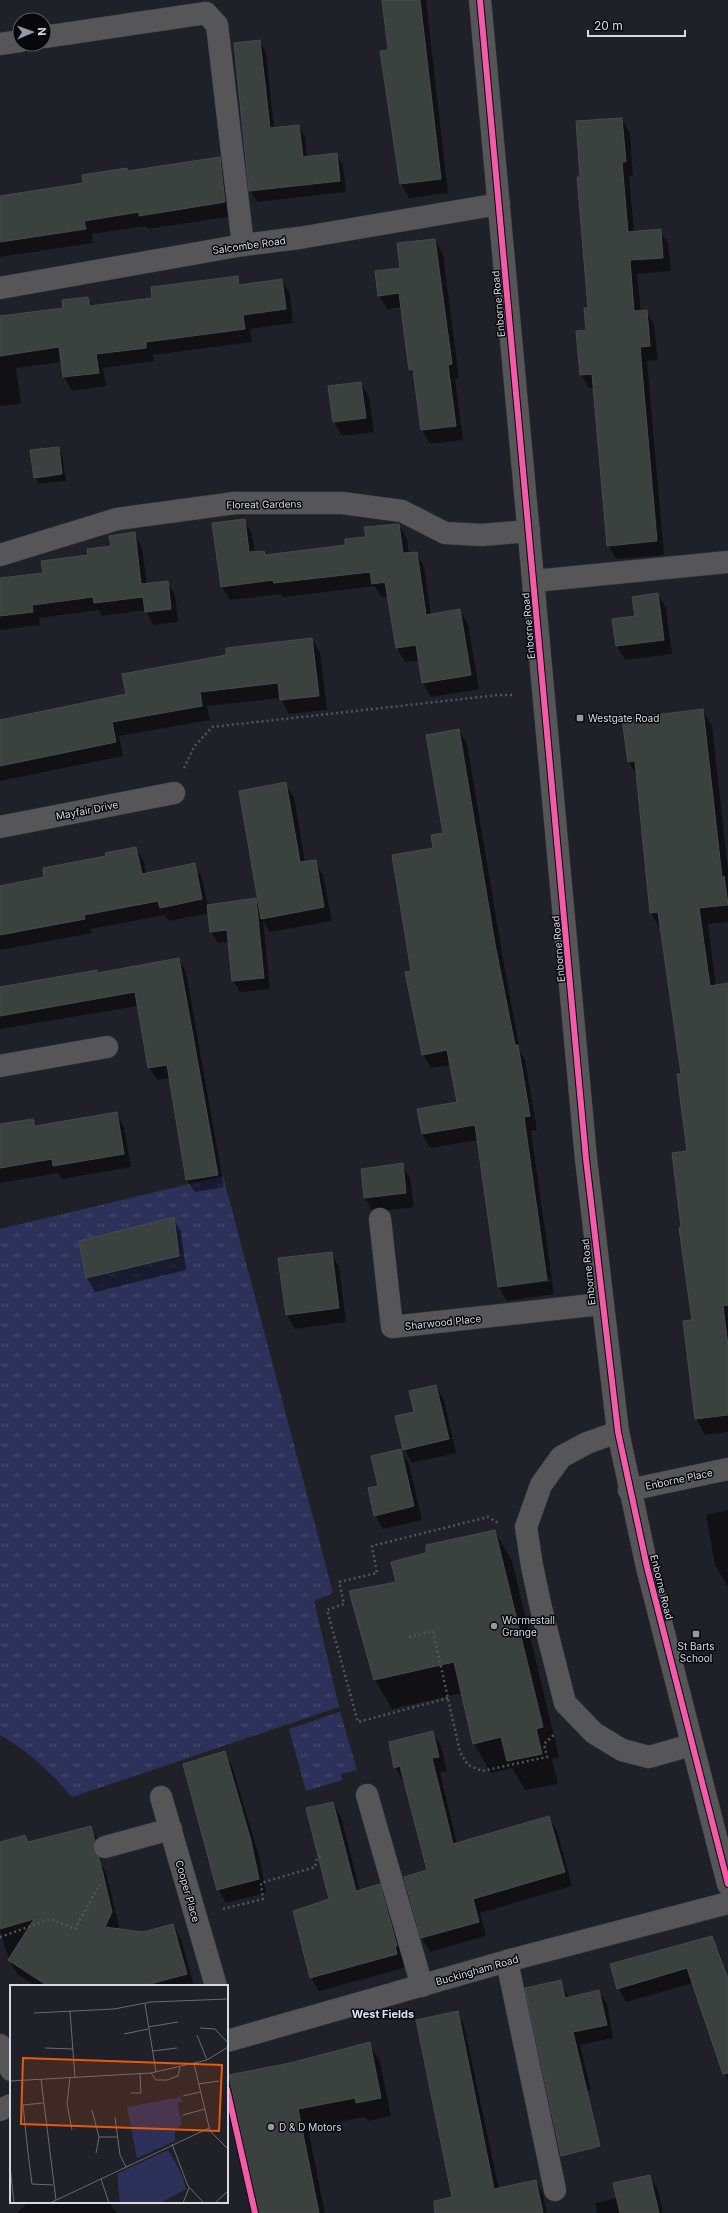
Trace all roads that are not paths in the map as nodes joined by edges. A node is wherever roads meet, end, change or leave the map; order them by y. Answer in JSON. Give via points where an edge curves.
{"nodes":[{"id":1,"x":480,"y":0,"type":"edge"},
{"id":2,"x":52,"y":36,"type":"edge"},
{"id":3,"x":12,"y":42,"type":"edge"},
{"id":4,"x":0,"y":44,"type":"edge"},
{"id":5,"x":499,"y":204,"type":"junction"},
{"id":6,"x":243,"y":245,"type":"junction"},
{"id":7,"x":0,"y":288,"type":"edge"},
{"id":8,"x":529,"y":531,"type":"junction"},
{"id":9,"x":0,"y":555,"type":"edge"},
{"id":10,"x":728,"y":562,"type":"edge"},
{"id":11,"x":534,"y":581,"type":"junction"},
{"id":12,"x":174,"y":793,"type":"road end"},
{"id":13,"x":0,"y":828,"type":"edge"},
{"id":14,"x":107,"y":1047,"type":"dead end"},
{"id":15,"x":0,"y":1066,"type":"edge"},
{"id":16,"x":380,"y":1219,"type":"dead end"},
{"id":17,"x":602,"y":1304,"type":"junction"},
{"id":18,"x":618,"y":1432,"type":"junction"},
{"id":19,"x":728,"y":1469,"type":"edge"},
{"id":20,"x":629,"y":1490,"type":"junction"},
{"id":21,"x":691,"y":1745,"type":"junction"},
{"id":22,"x":367,"y":1795,"type":"dead end"},
{"id":23,"x":161,"y":1797,"type":"dead end"},
{"id":24,"x":171,"y":1829,"type":"junction"},
{"id":25,"x":105,"y":1848,"type":"dead end"},
{"id":26,"x":728,"y":1884,"type":"edge"},
{"id":27,"x":728,"y":1903,"type":"edge"},
{"id":28,"x":507,"y":1961,"type":"junction"},
{"id":29,"x":216,"y":1985,"type":"edge"},
{"id":30,"x":422,"y":1986,"type":"junction"},
{"id":31,"x":228,"y":2035,"type":"edge"},
{"id":32,"x":0,"y":2045,"type":"edge"},
{"id":33,"x":10,"y":2068,"type":"edge"},
{"id":34,"x":10,"y":2105,"type":"edge"},
{"id":35,"x":0,"y":2110,"type":"edge"},
{"id":36,"x":555,"y":2190,"type":"dead end"}],
"edges":[{"from":1,"to":5,"type":"street","name":"Enborne Road"},
{"from":2,"to":6,"type":"street","via":[[206,13],[217,25]]},
{"from":3,"to":4,"type":"street"},
{"from":5,"to":6,"type":"street","name":"Salcombe Road"},
{"from":5,"to":8,"type":"street","name":"Enborne Road"},
{"from":6,"to":7,"type":"street","name":"Salcombe Road"},
{"from":8,"to":9,"type":"street","name":"Floreat Gardens","via":[[482,535],[445,533],[402,511],[342,503],[235,503],[117,519]]},
{"from":8,"to":11,"type":"street","name":"Enborne Road"},
{"from":10,"to":11,"type":"street"},
{"from":11,"to":17,"type":"street","name":"Enborne Road","via":[[586,1159]]},
{"from":12,"to":13,"type":"street","name":"Mayfair Drive"},
{"from":14,"to":15,"type":"street"},
{"from":16,"to":17,"type":"street","name":"Sharwood Place","via":[[392,1327]]},
{"from":17,"to":18,"type":"street","name":"Enborne Road"},
{"from":18,"to":20,"type":"street","name":"Enborne Road"},
{"from":18,"to":21,"type":"street","via":[[561,1456],[541,1485],[526,1527],[553,1658],[565,1703],[594,1733],[622,1750],[649,1757]]},
{"from":19,"to":20,"type":"street","name":"Enborne Place"},
{"from":20,"to":21,"type":"street","name":"Enborne Road"},
{"from":21,"to":26,"type":"street","name":"Enborne Road"},
{"from":22,"to":30,"type":"street"},
{"from":23,"to":24,"type":"street","name":"Cooper Place"},
{"from":24,"to":25,"type":"street"},
{"from":24,"to":29,"type":"street","name":"Cooper Place"},
{"from":27,"to":28,"type":"street","name":"Buckingham Road"},
{"from":28,"to":30,"type":"street","name":"Buckingham Road"},
{"from":28,"to":36,"type":"street"},
{"from":30,"to":31,"type":"street","name":"Buckingham Road"},
{"from":32,"to":33,"type":"street"},
{"from":34,"to":35,"type":"street"}]}
